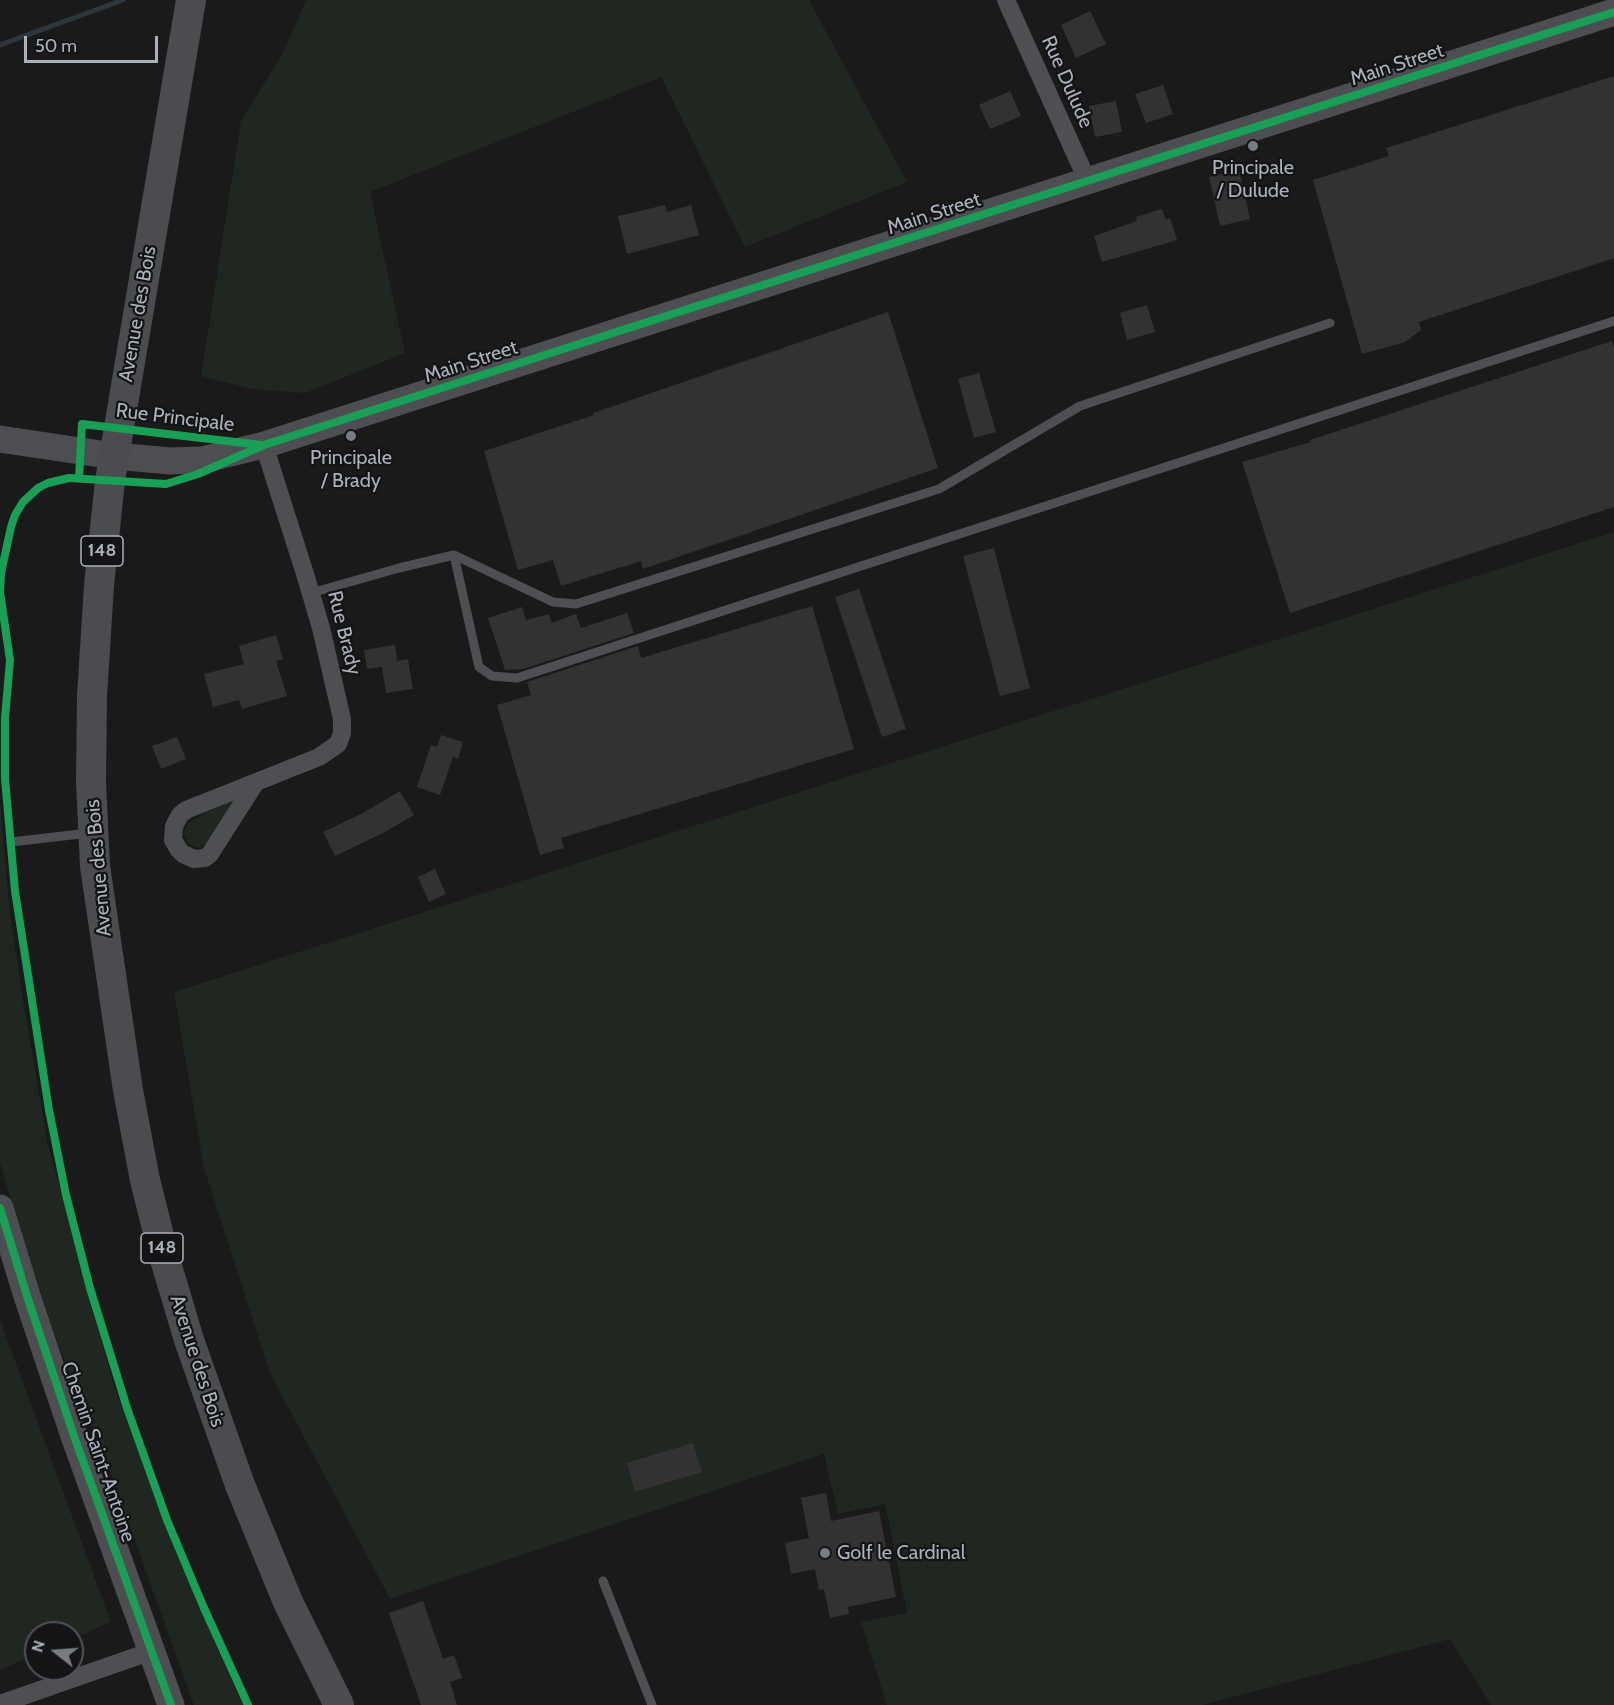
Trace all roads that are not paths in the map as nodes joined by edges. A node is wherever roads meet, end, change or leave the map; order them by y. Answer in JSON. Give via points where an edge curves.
{"nodes":[{"id":1,"x":191,"y":0,"type":"edge"},
{"id":2,"x":1006,"y":0,"type":"edge"},
{"id":3,"x":1614,"y":12,"type":"edge"},
{"id":4,"x":1088,"y":182,"type":"junction"},
{"id":5,"x":1614,"y":321,"type":"edge"},
{"id":6,"x":1330,"y":324,"type":"dead end"},
{"id":7,"x":0,"y":439,"type":"edge"},
{"id":8,"x":264,"y":445,"type":"junction"},
{"id":9,"x":114,"y":456,"type":"junction"},
{"id":10,"x":454,"y":555,"type":"junction"},
{"id":11,"x":311,"y":593,"type":"junction"},
{"id":12,"x":254,"y":784,"type":"junction"},
{"id":13,"x":93,"y":833,"type":"junction"},
{"id":14,"x":11,"y":843,"type":"dead end"},
{"id":15,"x":0,"y":1210,"type":"edge"},
{"id":16,"x":603,"y":1581,"type":"dead end"},
{"id":17,"x":152,"y":1651,"type":"junction"},
{"id":18,"x":0,"y":1704,"type":"edge"},
{"id":19,"x":171,"y":1705,"type":"edge"},
{"id":20,"x":339,"y":1705,"type":"edge"},
{"id":21,"x":652,"y":1705,"type":"edge"}],
"edges":[{"from":1,"to":9,"type":"main road","name":"Avenue des Bois","number":"148"},
{"from":2,"to":4,"type":"street","name":"Rue Dulude"},
{"from":3,"to":4,"type":"street","name":"Main Street"},
{"from":4,"to":8,"type":"street","name":"Main Street"},
{"from":5,"to":10,"type":"lane","via":[[517,678],[492,676],[479,667]]},
{"from":6,"to":10,"type":"lane","via":[[1080,406],[939,489],[576,604],[553,602]]},
{"from":7,"to":9,"type":"street","name":"Rue Principale"},
{"from":8,"to":9,"type":"street","name":"Rue Principale","via":[[185,461]]},
{"from":8,"to":11,"type":"street","name":"Rue Brady"},
{"from":9,"to":13,"type":"main road","name":"Avenue des Bois","number":"148","via":[[94,656]]},
{"from":10,"to":11,"type":"lane"},
{"from":11,"to":12,"type":"street","name":"Rue Brady","via":[[342,719],[340,739],[332,750],[319,757]]},
{"from":12,"to":12,"type":"street","name":"Rue Brady","via":[[191,807],[180,815],[173,840],[183,855],[194,859],[210,854]]},
{"from":13,"to":14,"type":"lane"},
{"from":13,"to":20,"type":"main road","name":"Avenue des Bois","number":"148","via":[[121,1050],[145,1180],[164,1256],[192,1350],[244,1496],[288,1602]]},
{"from":15,"to":17,"type":"street","name":"Chemin Saint-Antoine","via":[[74,1436]]},
{"from":16,"to":21,"type":"lane"},
{"from":17,"to":18,"type":"street"},
{"from":17,"to":19,"type":"street","name":"Chemin Saint-Antoine"}]}
